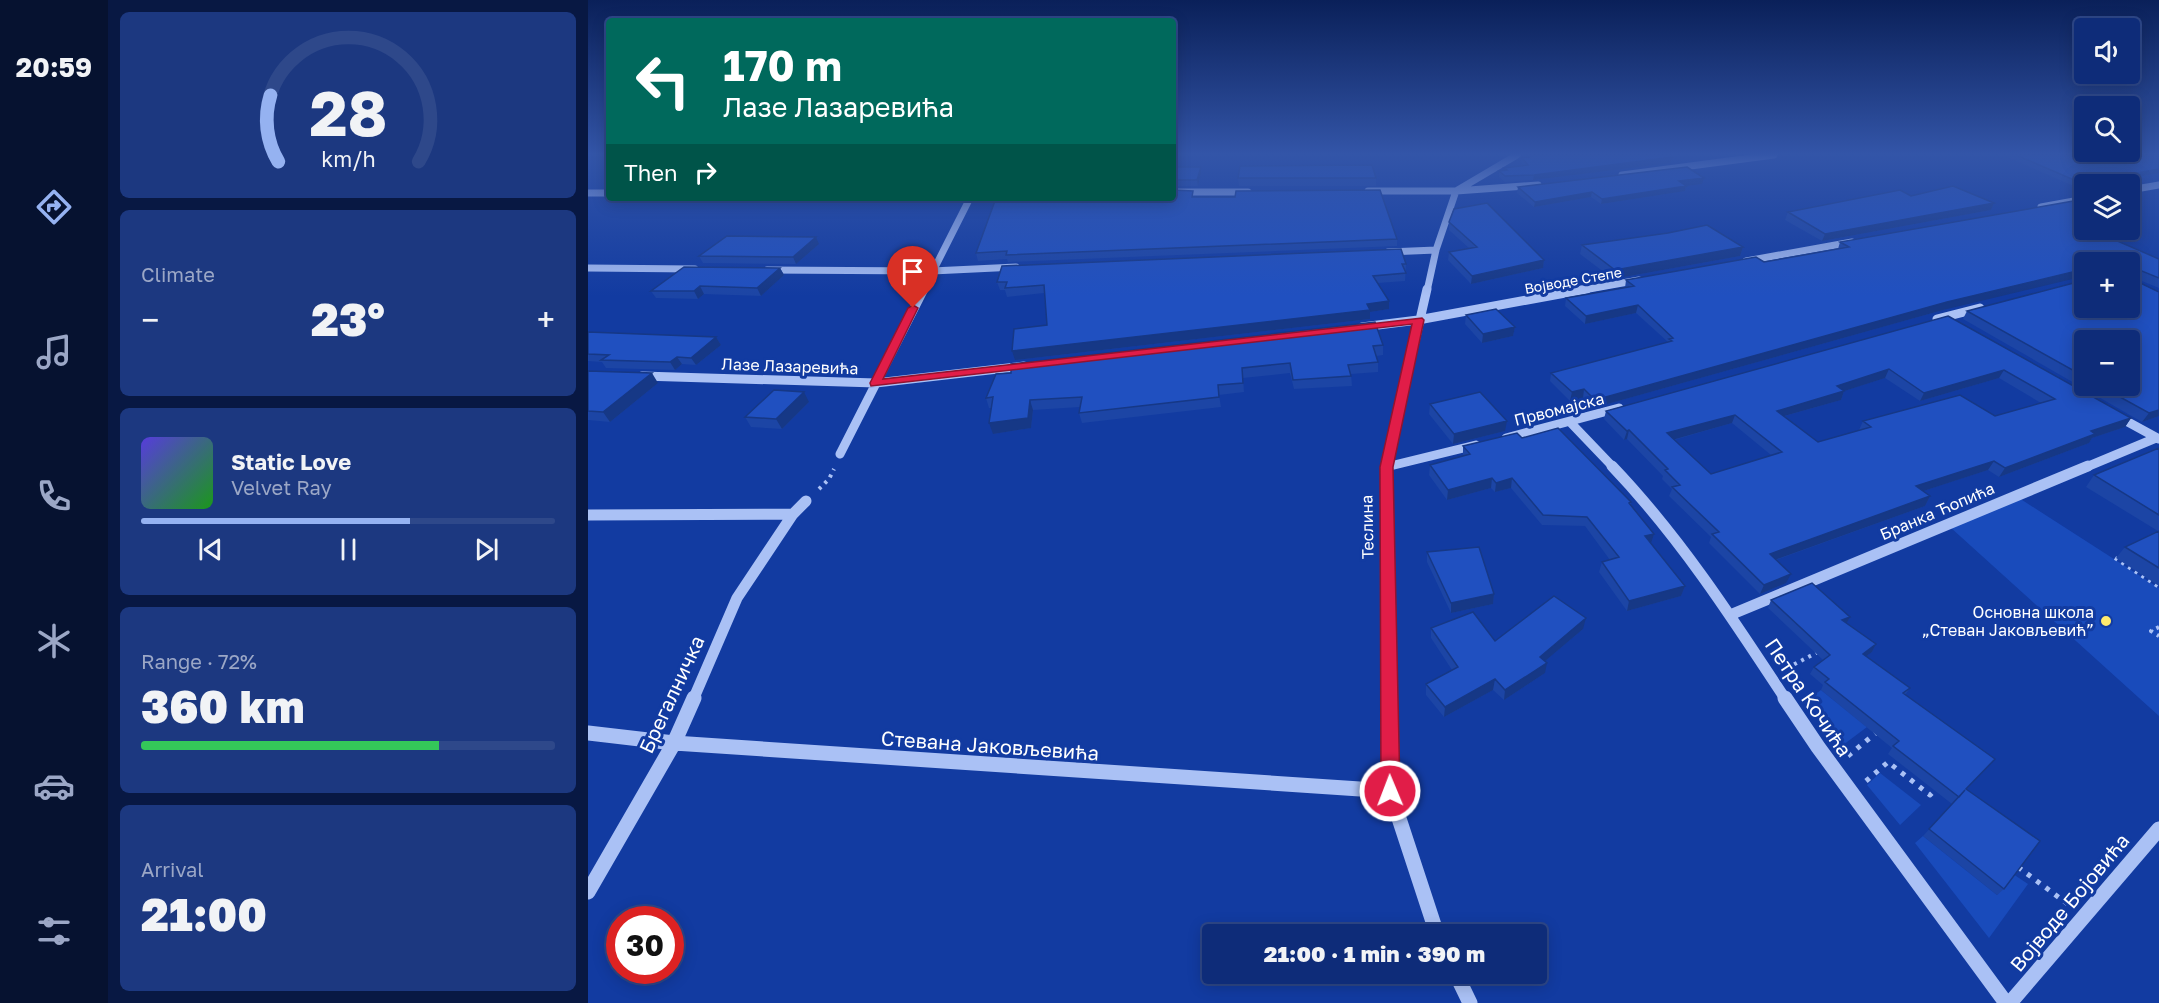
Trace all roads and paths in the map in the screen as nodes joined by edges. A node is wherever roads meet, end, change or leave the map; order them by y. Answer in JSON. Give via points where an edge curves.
{"nodes":[{"id":1,"x":968,"y":202,"type":"edge"},
{"id":2,"x":1452,"y":202,"type":"edge"},
{"id":3,"x":2069,"y":202,"type":"edge"},
{"id":4,"x":2028,"y":209,"type":"edge"},
{"id":5,"x":1856,"y":241,"type":"edge"},
{"id":6,"x":1436,"y":250,"type":"junction"},
{"id":7,"x":1377,"y":252,"type":"edge"},
{"id":8,"x":1740,"y":262,"type":"edge"},
{"id":9,"x":1025,"y":267,"type":"edge"},
{"id":10,"x":588,"y":268,"type":"edge"},
{"id":11,"x":706,"y":269,"type":"edge"},
{"id":12,"x":754,"y":270,"type":"edge"},
{"id":13,"x":932,"y":271,"type":"junction"},
{"id":14,"x":1648,"y":279,"type":"edge"},
{"id":15,"x":1988,"y":306,"type":"edge"},
{"id":16,"x":1945,"y":317,"type":"junction"},
{"id":17,"x":1419,"y":320,"type":"junction"},
{"id":18,"x":1955,"y":323,"type":"edge"},
{"id":19,"x":1922,"y":324,"type":"edge"},
{"id":20,"x":1348,"y":329,"type":"edge"},
{"id":21,"x":1029,"y":366,"type":"edge"},
{"id":22,"x":636,"y":376,"type":"edge"},
{"id":23,"x":876,"y":383,"type":"junction"},
{"id":24,"x":1627,"y":406,"type":"edge"},
{"id":25,"x":2103,"y":408,"type":"edge"},
{"id":26,"x":1570,"y":422,"type":"junction"},
{"id":27,"x":1501,"y":439,"type":"edge"},
{"id":28,"x":2158,"y":439,"type":"edge"},
{"id":29,"x":1490,"y":441,"type":"edge"},
{"id":30,"x":840,"y":454,"type":"joint"},
{"id":31,"x":1386,"y":467,"type":"junction"},
{"id":32,"x":806,"y":501,"type":"joint"},
{"id":33,"x":793,"y":514,"type":"junction"},
{"id":34,"x":588,"y":515,"type":"edge"},
{"id":35,"x":2115,"y":558,"type":"dead end"},
{"id":36,"x":2159,"y":587,"type":"edge"},
{"id":37,"x":1730,"y":615,"type":"junction"},
{"id":38,"x":2159,"y":627,"type":"edge"},
{"id":39,"x":2159,"y":636,"type":"edge"},
{"id":40,"x":1824,"y":649,"type":"edge"},
{"id":41,"x":1770,"y":676,"type":"junction"},
{"id":42,"x":1879,"y":730,"type":"edge"},
{"id":43,"x":588,"y":733,"type":"edge"},
{"id":44,"x":674,"y":743,"type":"junction"},
{"id":45,"x":1834,"y":768,"type":"junction"},
{"id":46,"x":1935,"y":790,"type":"edge"},
{"id":47,"x":1390,"y":791,"type":"junction"},
{"id":48,"x":1852,"y":794,"type":"junction"},
{"id":49,"x":2159,"y":828,"type":"edge"},
{"id":50,"x":2018,"y":867,"type":"edge"},
{"id":51,"x":588,"y":892,"type":"edge"},
{"id":52,"x":2084,"y":916,"type":"junction"},
{"id":53,"x":1434,"y":924,"type":"edge"},
{"id":54,"x":1461,"y":984,"type":"edge"},
{"id":55,"x":1470,"y":1003,"type":"edge"},
{"id":56,"x":2008,"y":1003,"type":"edge"}],
"edges":[{"from":1,"to":13,"type":"street"},
{"from":2,"to":6,"type":"street","name":"Теслина"},
{"from":3,"to":4,"type":"street"},
{"from":5,"to":8,"type":"street"},
{"from":6,"to":7,"type":"street"},
{"from":6,"to":17,"type":"street","name":"Теслина"},
{"from":9,"to":13,"type":"street"},
{"from":10,"to":11,"type":"street"},
{"from":12,"to":13,"type":"street"},
{"from":13,"to":23,"type":"street"},
{"from":14,"to":17,"type":"street","name":"Војводе Степе"},
{"from":15,"to":16,"type":"street"},
{"from":16,"to":18,"type":"street"},
{"from":16,"to":19,"type":"street"},
{"from":17,"to":20,"type":"street"},
{"from":17,"to":31,"type":"street","name":"Теслина"},
{"from":21,"to":23,"type":"street","name":"Лазе Лазаревића"},
{"from":22,"to":23,"type":"street","name":"Лазе Лазаревића"},
{"from":23,"to":30,"type":"street"},
{"from":24,"to":26,"type":"street","name":"Првомајска"},
{"from":25,"to":28,"type":"street"},
{"from":26,"to":27,"type":"street","name":"Првомајска"},
{"from":26,"to":37,"type":"street","name":"Петра Кочића","via":[[1640,495]]},
{"from":28,"to":37,"type":"street","name":"Бранка Ћопића"},
{"from":29,"to":31,"type":"street"},
{"from":30,"to":32,"type":"path","via":[[829,479]]},
{"from":31,"to":47,"type":"street","name":"Теслина"},
{"from":32,"to":33,"type":"street","name":"Брегалничка"},
{"from":33,"to":34,"type":"street"},
{"from":33,"to":44,"type":"street","name":"Брегалничка","via":[[737,598]]},
{"from":35,"to":36,"type":"path"},
{"from":37,"to":41,"type":"street","name":"Петра Кочића"},
{"from":38,"to":39,"type":"path","via":[[2151,631]]},
{"from":40,"to":41,"type":"path"},
{"from":41,"to":45,"type":"street","name":"Петра Кочића"},
{"from":42,"to":45,"type":"path"},
{"from":43,"to":44,"type":"street","name":"Стевана Јаковљевића"},
{"from":44,"to":47,"type":"street","name":"Стевана Јаковљевића"},
{"from":44,"to":51,"type":"street","name":"Брегалничка"},
{"from":45,"to":48,"type":"street","name":"Петра Кочића"},
{"from":46,"to":48,"type":"path","via":[[1930,795],[1888,762]]},
{"from":47,"to":53,"type":"street","name":"Теслина"},
{"from":48,"to":56,"type":"street","name":"Петра Кочића"},
{"from":49,"to":52,"type":"street","name":"Војводе Бојовића"},
{"from":50,"to":52,"type":"path"},
{"from":52,"to":56,"type":"street","name":"Војводе Бојовића"},
{"from":54,"to":55,"type":"street"}]}
